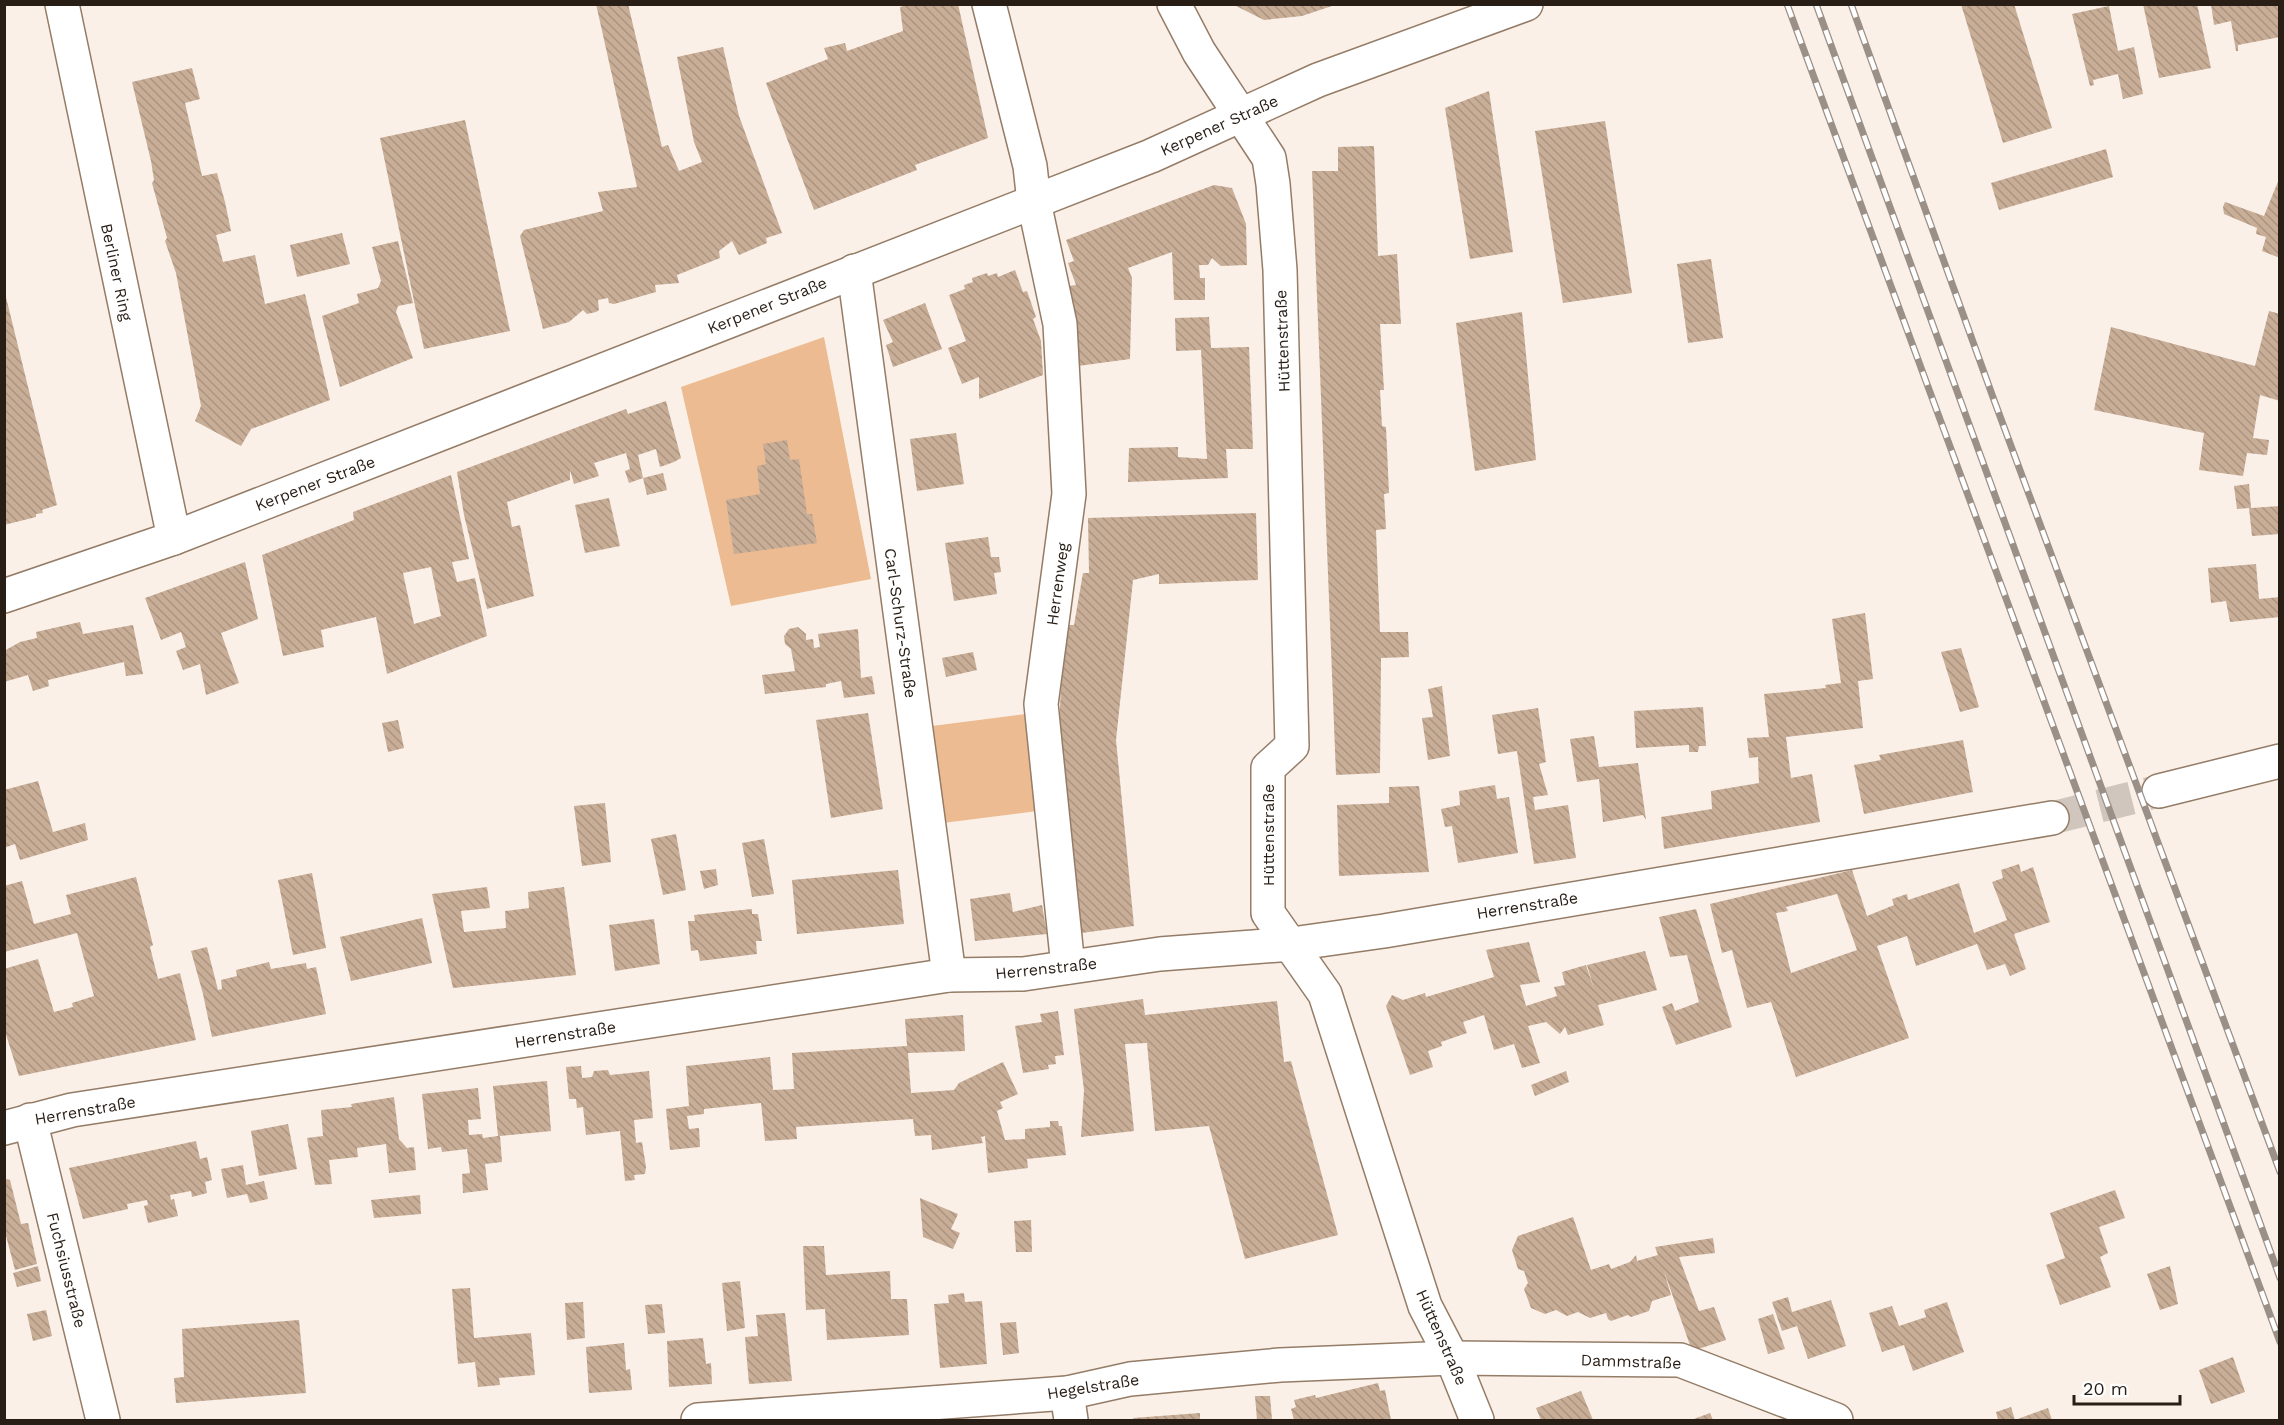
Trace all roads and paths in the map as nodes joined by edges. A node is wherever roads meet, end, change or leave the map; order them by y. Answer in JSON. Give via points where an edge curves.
{"nodes":[{"id":1,"x":62,"y":4,"type":"edge"},
{"id":2,"x":989,"y":4,"type":"edge"},
{"id":3,"x":1174,"y":4,"type":"edge"},
{"id":4,"x":1526,"y":4,"type":"edge"},
{"id":5,"x":1242,"y":115,"type":"junction"},
{"id":6,"x":1034,"y":202,"type":"junction"},
{"id":7,"x":854,"y":272,"type":"junction"},
{"id":8,"x":174,"y":538,"type":"junction"},
{"id":9,"x":4,"y":596,"type":"edge"},
{"id":10,"x":2280,"y":761,"type":"edge"},
{"id":11,"x":2159,"y":791,"type":"tunnel mouth"},
{"id":12,"x":2052,"y":818,"type":"tunnel mouth"},
{"id":13,"x":1292,"y":944,"type":"junction"},
{"id":14,"x":1068,"y":967,"type":"junction"},
{"id":15,"x":949,"y":975,"type":"junction"},
{"id":16,"x":17,"y":1124,"type":"edge"},
{"id":17,"x":1452,"y":1358,"type":"junction"},
{"id":18,"x":1069,"y":1407,"type":"edge"},
{"id":19,"x":103,"y":1420,"type":"edge"},
{"id":20,"x":698,"y":1420,"type":"edge"},
{"id":21,"x":1477,"y":1420,"type":"edge"},
{"id":22,"x":1836,"y":1420,"type":"edge"}],
"edges":[{"from":1,"to":8,"type":"street","name":"Berliner Ring"},
{"from":2,"to":6,"type":"street","name":"Herrenweg","via":[[1030,166]]},
{"from":3,"to":5,"type":"street","name":"Hüttenstraße","via":[[1199,52]]},
{"from":4,"to":5,"type":"street","name":"Kerpener Straße","via":[[1389,52]]},
{"from":5,"to":6,"type":"street","name":"Kerpener Straße"},
{"from":5,"to":13,"type":"street","name":"Hüttenstraße","via":[[1269,158],[1280,270],[1292,746],[1268,768],[1269,913]]},
{"from":6,"to":7,"type":"street","name":"Kerpener Straße"},
{"from":6,"to":14,"type":"street","name":"Herrenweg","via":[[1060,324],[1069,494],[1041,704]]},
{"from":7,"to":8,"type":"street","name":"Kerpener Straße"},
{"from":7,"to":15,"type":"street","name":"Carl-Schurz-Straße"},
{"from":8,"to":9,"type":"street","name":"Kerpener Straße"},
{"from":10,"to":11,"type":"street"},
{"from":12,"to":13,"type":"street","name":"Herrenstraße"},
{"from":13,"to":14,"type":"street","name":"Herrenstraße","via":[[1160,954]]},
{"from":13,"to":17,"type":"street","name":"Hüttenstraße","via":[[1325,994],[1425,1306]]},
{"from":14,"to":15,"type":"street","name":"Herrenstraße","via":[[1023,974]]},
{"from":15,"to":16,"type":"street","name":"Herrenstraße","via":[[72,1110]]},
{"from":16,"to":19,"type":"street","name":"Fuchsiusstraße"},
{"from":17,"to":18,"type":"street","name":"Hegelstraße","via":[[1280,1365],[1130,1379]]},
{"from":17,"to":21,"type":"street","name":"Hüttenstraße"},
{"from":17,"to":22,"type":"street","name":"Dammstraße","via":[[1680,1360]]},
{"from":18,"to":20,"type":"street","name":"Hegelstraße"}]}
